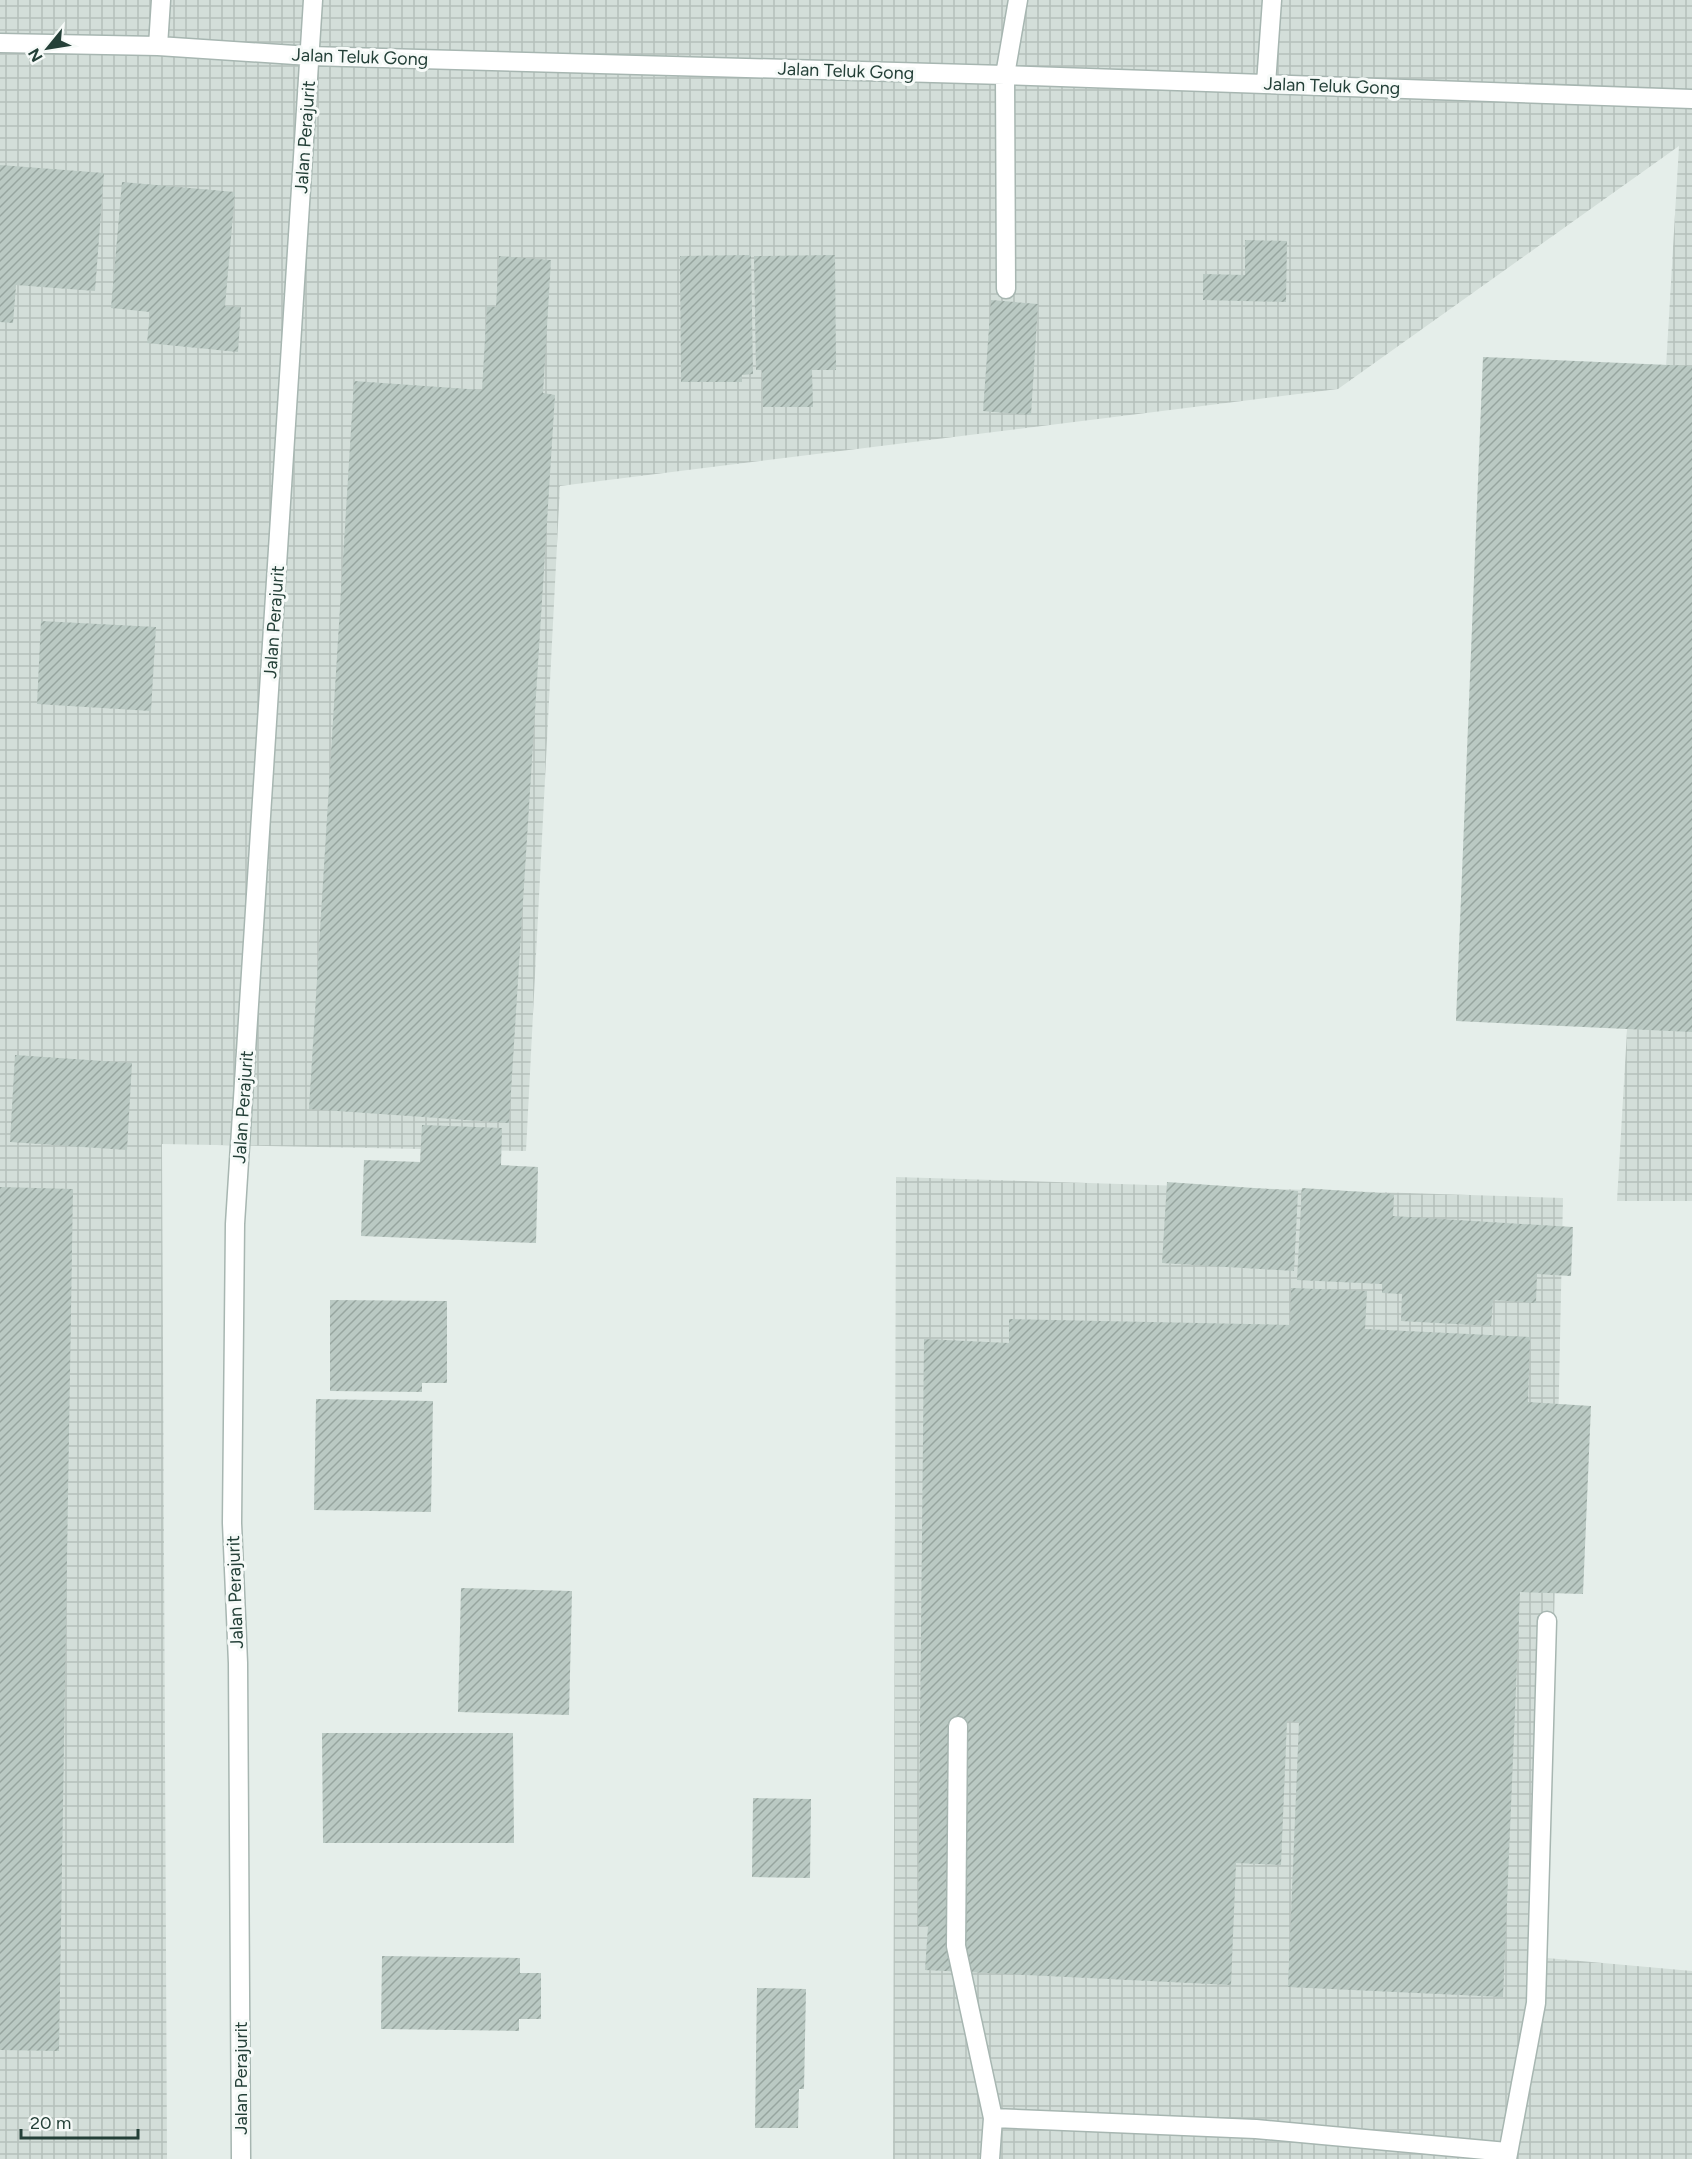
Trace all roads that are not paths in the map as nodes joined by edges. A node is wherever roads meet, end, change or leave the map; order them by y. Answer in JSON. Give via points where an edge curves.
{"nodes":[{"id":1,"x":161,"y":0,"type":"edge"},
{"id":2,"x":313,"y":0,"type":"edge"},
{"id":3,"x":1018,"y":0,"type":"edge"},
{"id":4,"x":1272,"y":0,"type":"edge"},
{"id":5,"x":0,"y":43,"type":"edge"},
{"id":6,"x":158,"y":46,"type":"junction"},
{"id":7,"x":310,"y":56,"type":"junction"},
{"id":8,"x":1005,"y":75,"type":"junction"},
{"id":9,"x":1266,"y":84,"type":"junction"},
{"id":10,"x":1692,"y":99,"type":"edge"},
{"id":11,"x":1006,"y":289,"type":"dead end"},
{"id":12,"x":1548,"y":1621,"type":"dead end"},
{"id":13,"x":958,"y":1726,"type":"dead end"},
{"id":14,"x":993,"y":2118,"type":"junction"},
{"id":15,"x":1507,"y":2156,"type":"edge"},
{"id":16,"x":242,"y":2159,"type":"edge"},
{"id":17,"x":990,"y":2159,"type":"edge"}],
"edges":[{"from":1,"to":6,"type":"street"},
{"from":2,"to":7,"type":"street","name":"Jalan Perajurit"},
{"from":3,"to":8,"type":"street"},
{"from":4,"to":9,"type":"street"},
{"from":5,"to":6,"type":"street","name":"Jalan Teluk Gong"},
{"from":6,"to":7,"type":"street","name":"Jalan Teluk Gong"},
{"from":7,"to":8,"type":"street","name":"Jalan Teluk Gong"},
{"from":7,"to":16,"type":"street","name":"Jalan Perajurit","via":[[235,1224],[232,1522],[238,1663]]},
{"from":8,"to":9,"type":"street","name":"Jalan Teluk Gong"},
{"from":8,"to":11,"type":"street"},
{"from":9,"to":10,"type":"street","name":"Jalan Teluk Gong"},
{"from":12,"to":15,"type":"street","via":[[1536,2003]]},
{"from":13,"to":14,"type":"street","via":[[956,1946]]},
{"from":14,"to":15,"type":"street","via":[[1256,2129]]},
{"from":14,"to":17,"type":"street"}]}
